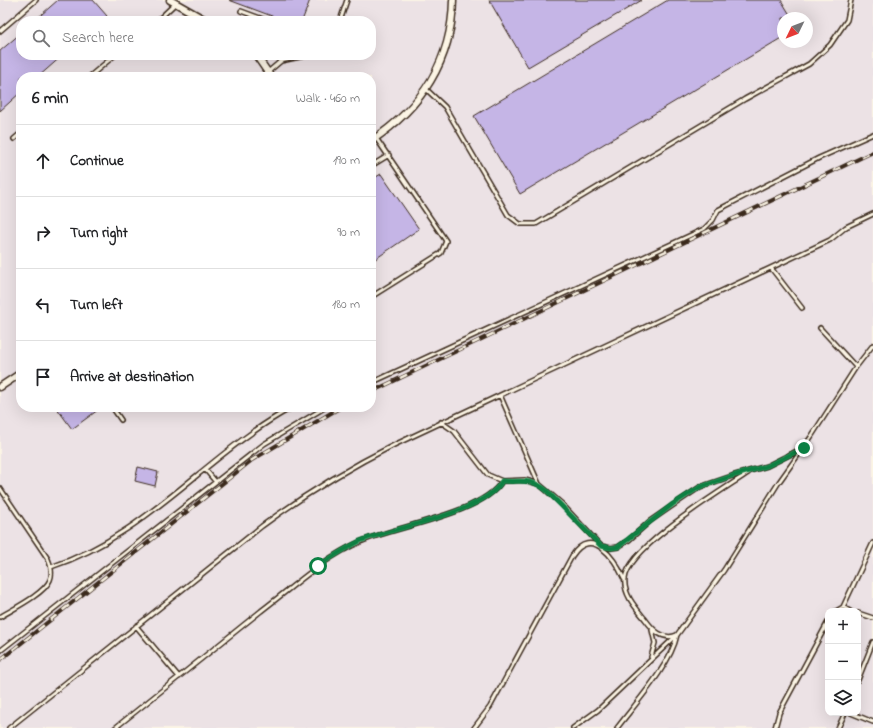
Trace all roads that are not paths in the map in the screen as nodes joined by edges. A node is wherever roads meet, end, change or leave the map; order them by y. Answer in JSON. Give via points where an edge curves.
{"nodes":[{"id":1,"x":36,"y":0,"type":"edge"},
{"id":2,"x":347,"y":0,"type":"edge"},
{"id":3,"x":453,"y":0,"type":"edge"},
{"id":4,"x":851,"y":0,"type":"edge"},
{"id":5,"x":173,"y":2,"type":"edge"},
{"id":6,"x":242,"y":11,"type":"dead end"},
{"id":7,"x":17,"y":16,"type":"edge"},
{"id":8,"x":160,"y":16,"type":"edge"},
{"id":9,"x":198,"y":16,"type":"edge"},
{"id":10,"x":255,"y":16,"type":"edge"},
{"id":11,"x":342,"y":16,"type":"edge"},
{"id":12,"x":16,"y":17,"type":"edge"},
{"id":13,"x":0,"y":31,"type":"edge"},
{"id":14,"x":109,"y":60,"type":"edge"},
{"id":15,"x":259,"y":60,"type":"edge"},
{"id":16,"x":286,"y":60,"type":"edge"},
{"id":17,"x":95,"y":72,"type":"edge"},
{"id":18,"x":268,"y":72,"type":"edge"},
{"id":19,"x":271,"y":72,"type":"edge"},
{"id":20,"x":426,"y":89,"type":"junction"},
{"id":21,"x":873,"y":134,"type":"edge"},
{"id":22,"x":376,"y":137,"type":"edge"},
{"id":23,"x":376,"y":141,"type":"edge"},
{"id":24,"x":388,"y":155,"type":"junction"},
{"id":25,"x":376,"y":163,"type":"edge"},
{"id":26,"x":873,"y":214,"type":"edge"},
{"id":27,"x":771,"y":268,"type":"junction"},
{"id":28,"x":376,"y":294,"type":"edge"},
{"id":29,"x":802,"y":308,"type":"dead end"},
{"id":30,"x":820,"y":328,"type":"dead end"},
{"id":31,"x":873,"y":345,"type":"edge"},
{"id":32,"x":856,"y":367,"type":"junction"},
{"id":33,"x":16,"y":376,"type":"edge"},
{"id":34,"x":376,"y":381,"type":"edge"},
{"id":35,"x":0,"y":387,"type":"edge"},
{"id":36,"x":500,"y":395,"type":"junction"},
{"id":37,"x":115,"y":412,"type":"edge"},
{"id":38,"x":284,"y":412,"type":"edge"},
{"id":39,"x":318,"y":412,"type":"edge"},
{"id":40,"x":121,"y":420,"type":"dead end"},
{"id":41,"x":441,"y":422,"type":"junction"},
{"id":42,"x":804,"y":448,"type":"junction"},
{"id":43,"x":205,"y":469,"type":"junction"},
{"id":44,"x":751,"y":471,"type":"junction"},
{"id":45,"x":215,"y":481,"type":"junction"},
{"id":46,"x":502,"y":481,"type":"junction"},
{"id":47,"x":539,"y":484,"type":"junction"},
{"id":48,"x":0,"y":488,"type":"edge"},
{"id":49,"x":873,"y":544,"type":"edge"},
{"id":50,"x":601,"y":546,"type":"junction"},
{"id":51,"x":51,"y":566,"type":"junction"},
{"id":52,"x":624,"y":579,"type":"junction"},
{"id":53,"x":843,"y":607,"type":"edge"},
{"id":54,"x":861,"y":614,"type":"edge"},
{"id":55,"x":0,"y":617,"type":"edge"},
{"id":56,"x":873,"y":618,"type":"edge"},
{"id":57,"x":648,"y":624,"type":"junction"},
{"id":58,"x":136,"y":626,"type":"junction"},
{"id":59,"x":825,"y":628,"type":"edge"},
{"id":60,"x":677,"y":635,"type":"junction"},
{"id":61,"x":873,"y":642,"type":"edge"},
{"id":62,"x":0,"y":651,"type":"edge"},
{"id":63,"x":651,"y":659,"type":"junction"},
{"id":64,"x":861,"y":672,"type":"edge"},
{"id":65,"x":179,"y":677,"type":"junction"},
{"id":66,"x":844,"y":716,"type":"edge"},
{"id":67,"x":858,"y":716,"type":"edge"},
{"id":68,"x":873,"y":722,"type":"edge"},
{"id":69,"x":9,"y":728,"type":"edge"},
{"id":70,"x":115,"y":728,"type":"edge"},
{"id":71,"x":474,"y":728,"type":"edge"},
{"id":72,"x":573,"y":728,"type":"edge"},
{"id":73,"x":617,"y":728,"type":"edge"},
{"id":74,"x":775,"y":728,"type":"edge"},
{"id":75,"x":838,"y":728,"type":"edge"}],
"edges":[{"from":1,"to":7,"type":"lane"},
{"from":2,"to":11,"type":"lane"},
{"from":3,"to":20,"type":"street","via":[[445,49]]},
{"from":4,"to":20,"type":"lane","via":[[847,20],[830,46],[809,64],[745,99],[536,224],[520,224],[508,215],[445,107]]},
{"from":5,"to":8,"type":"lane"},
{"from":5,"to":9,"type":"street"},
{"from":6,"to":10,"type":"lane"},
{"from":12,"to":13,"type":"lane"},
{"from":14,"to":17,"type":"lane"},
{"from":15,"to":18,"type":"street"},
{"from":16,"to":19,"type":"lane","via":[[281,61]]},
{"from":20,"to":22,"type":"street","via":[[411,109]]},
{"from":21,"to":34,"type":"lane","via":[[718,210],[704,229]]},
{"from":23,"to":24,"type":"lane"},
{"from":24,"to":25,"type":"lane"},
{"from":24,"to":28,"type":"lane","via":[[446,241],[441,253]]},
{"from":26,"to":27,"type":"lane","via":[[846,227],[830,240]]},
{"from":27,"to":29,"type":"lane"},
{"from":27,"to":36,"type":"lane"},
{"from":30,"to":32,"type":"lane"},
{"from":31,"to":32,"type":"lane"},
{"from":32,"to":42,"type":"lane"},
{"from":33,"to":35,"type":"street"},
{"from":36,"to":41,"type":"lane"},
{"from":36,"to":47,"type":"lane"},
{"from":37,"to":40,"type":"lane"},
{"from":38,"to":43,"type":"lane"},
{"from":39,"to":45,"type":"lane","via":[[264,444]]},
{"from":41,"to":46,"type":"lane","via":[[454,431],[488,475]]},
{"from":41,"to":58,"type":"lane","via":[[353,466],[292,504]]},
{"from":42,"to":44,"type":"lane"},
{"from":42,"to":60,"type":"lane","via":[[779,482],[724,570]]},
{"from":43,"to":45,"type":"lane"},
{"from":43,"to":51,"type":"lane","via":[[126,531],[91,551]]},
{"from":44,"to":50,"type":"lane","via":[[700,487],[673,504],[618,547]]},
{"from":44,"to":52,"type":"lane","via":[[670,527],[638,554],[629,565]]},
{"from":45,"to":62,"type":"lane"},
{"from":46,"to":47,"type":"lane","via":[[525,480]]},
{"from":46,"to":65,"type":"lane","via":[[495,491],[483,500],[360,542],[318,566]]},
{"from":47,"to":50,"type":"lane","via":[[562,504]]},
{"from":48,"to":51,"type":"lane"},
{"from":49,"to":53,"type":"lane"},
{"from":50,"to":52,"type":"lane","via":[[614,561]]},
{"from":50,"to":71,"type":"lane","via":[[587,544],[575,552],[490,707]]},
{"from":51,"to":55,"type":"lane","via":[[47,586]]},
{"from":52,"to":57,"type":"lane","via":[[626,592]]},
{"from":54,"to":56,"type":"lane"},
{"from":57,"to":60,"type":"lane","via":[[664,636]]},
{"from":57,"to":63,"type":"lane","via":[[655,638]]},
{"from":58,"to":65,"type":"lane"},
{"from":58,"to":69,"type":"lane"},
{"from":59,"to":74,"type":"lane","via":[[779,713]]},
{"from":60,"to":63,"type":"lane"},
{"from":60,"to":73,"type":"lane","via":[[675,646]]},
{"from":61,"to":64,"type":"lane"},
{"from":63,"to":72,"type":"lane","via":[[598,710]]},
{"from":65,"to":70,"type":"lane"},
{"from":66,"to":75,"type":"lane"},
{"from":67,"to":68,"type":"lane"}]}
